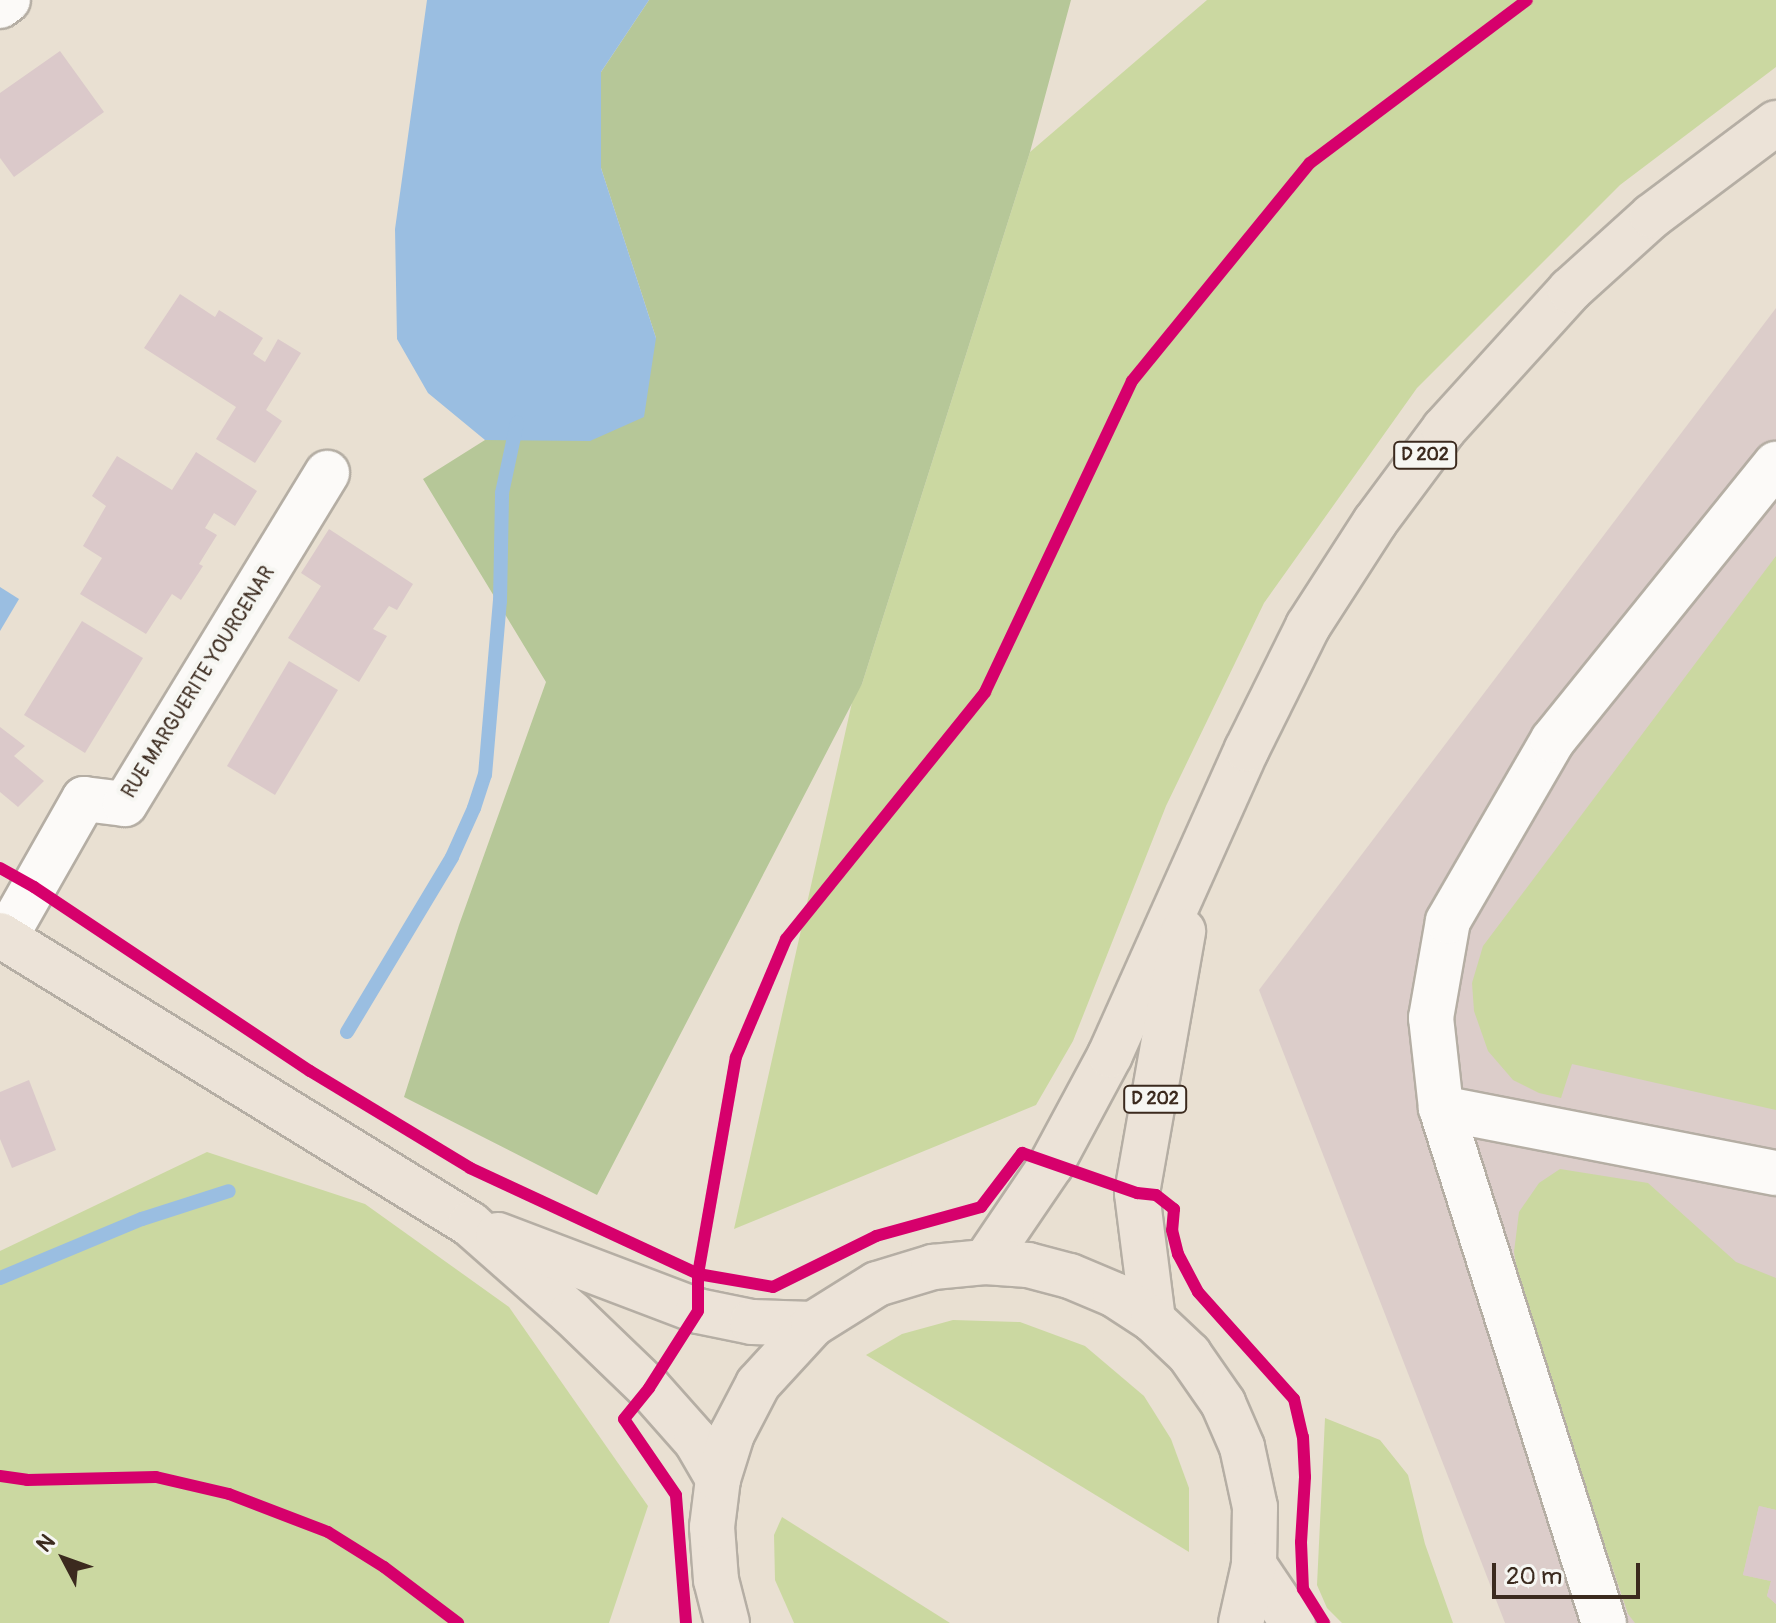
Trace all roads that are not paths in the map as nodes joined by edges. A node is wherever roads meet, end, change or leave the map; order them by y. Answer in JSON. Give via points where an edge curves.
{"nodes":[{"id":1,"x":8,"y":0,"type":"edge"},
{"id":2,"x":0,"y":6,"type":"edge"},
{"id":3,"x":1776,"y":123,"type":"edge"},
{"id":4,"x":1776,"y":464,"type":"edge"},
{"id":5,"x":327,"y":473,"type":"dead end"},
{"id":6,"x":1192,"y":877,"type":"junction"},
{"id":7,"x":2,"y":937,"type":"edge"},
{"id":8,"x":1441,"y":1108,"type":"junction"},
{"id":9,"x":1776,"y":1173,"type":"edge"},
{"id":10,"x":470,"y":1224,"type":"junction"},
{"id":11,"x":985,"y":1262,"type":"junction"},
{"id":12,"x":1153,"y":1320,"type":"junction"},
{"id":13,"x":813,"y":1324,"type":"junction"},
{"id":14,"x":718,"y":1479,"type":"junction"},
{"id":15,"x":1254,"y":1565,"type":"junction"},
{"id":16,"x":727,"y":1623,"type":"edge"},
{"id":17,"x":1241,"y":1623,"type":"edge"},
{"id":18,"x":1293,"y":1623,"type":"edge"},
{"id":19,"x":1604,"y":1623,"type":"edge"}],
"edges":[{"from":1,"to":2,"type":"street"},
{"from":3,"to":6,"type":"main road","number":"D 202","via":[[1652,216],[1570,290],[1444,429],[1308,626]]},
{"from":4,"to":8,"type":"street","via":[[1553,740],[1448,921],[1431,1018]]},
{"from":5,"to":7,"type":"street","name":"RUE MARGUERITE YOURCENAR","via":[[125,804],[84,799]]},
{"from":6,"to":11,"type":"main road","number":"D 202","via":[[1110,1055],[1051,1165]]},
{"from":6,"to":12,"type":"main road","number":"D 202","via":[[1137,1193]]},
{"from":7,"to":10,"type":"main road"},
{"from":8,"to":9,"type":"street"},
{"from":8,"to":19,"type":"street"},
{"from":10,"to":13,"type":"main road","via":[[698,1311],[752,1322]]},
{"from":10,"to":14,"type":"main road","via":[[649,1388],[696,1441]]},
{"from":11,"to":12,"type":"main road","via":[[1028,1265],[1070,1276],[1115,1295]]},
{"from":11,"to":13,"type":"main road","via":[[933,1267],[877,1284]]},
{"from":12,"to":15,"type":"main road","via":[[1189,1354],[1215,1391],[1242,1447],[1255,1507]]},
{"from":13,"to":14,"type":"main road","via":[[758,1384],[732,1434]]},
{"from":14,"to":16,"type":"main road","via":[[712,1527],[716,1580]]},
{"from":15,"to":17,"type":"main road"},
{"from":15,"to":18,"type":"main road"}]}
